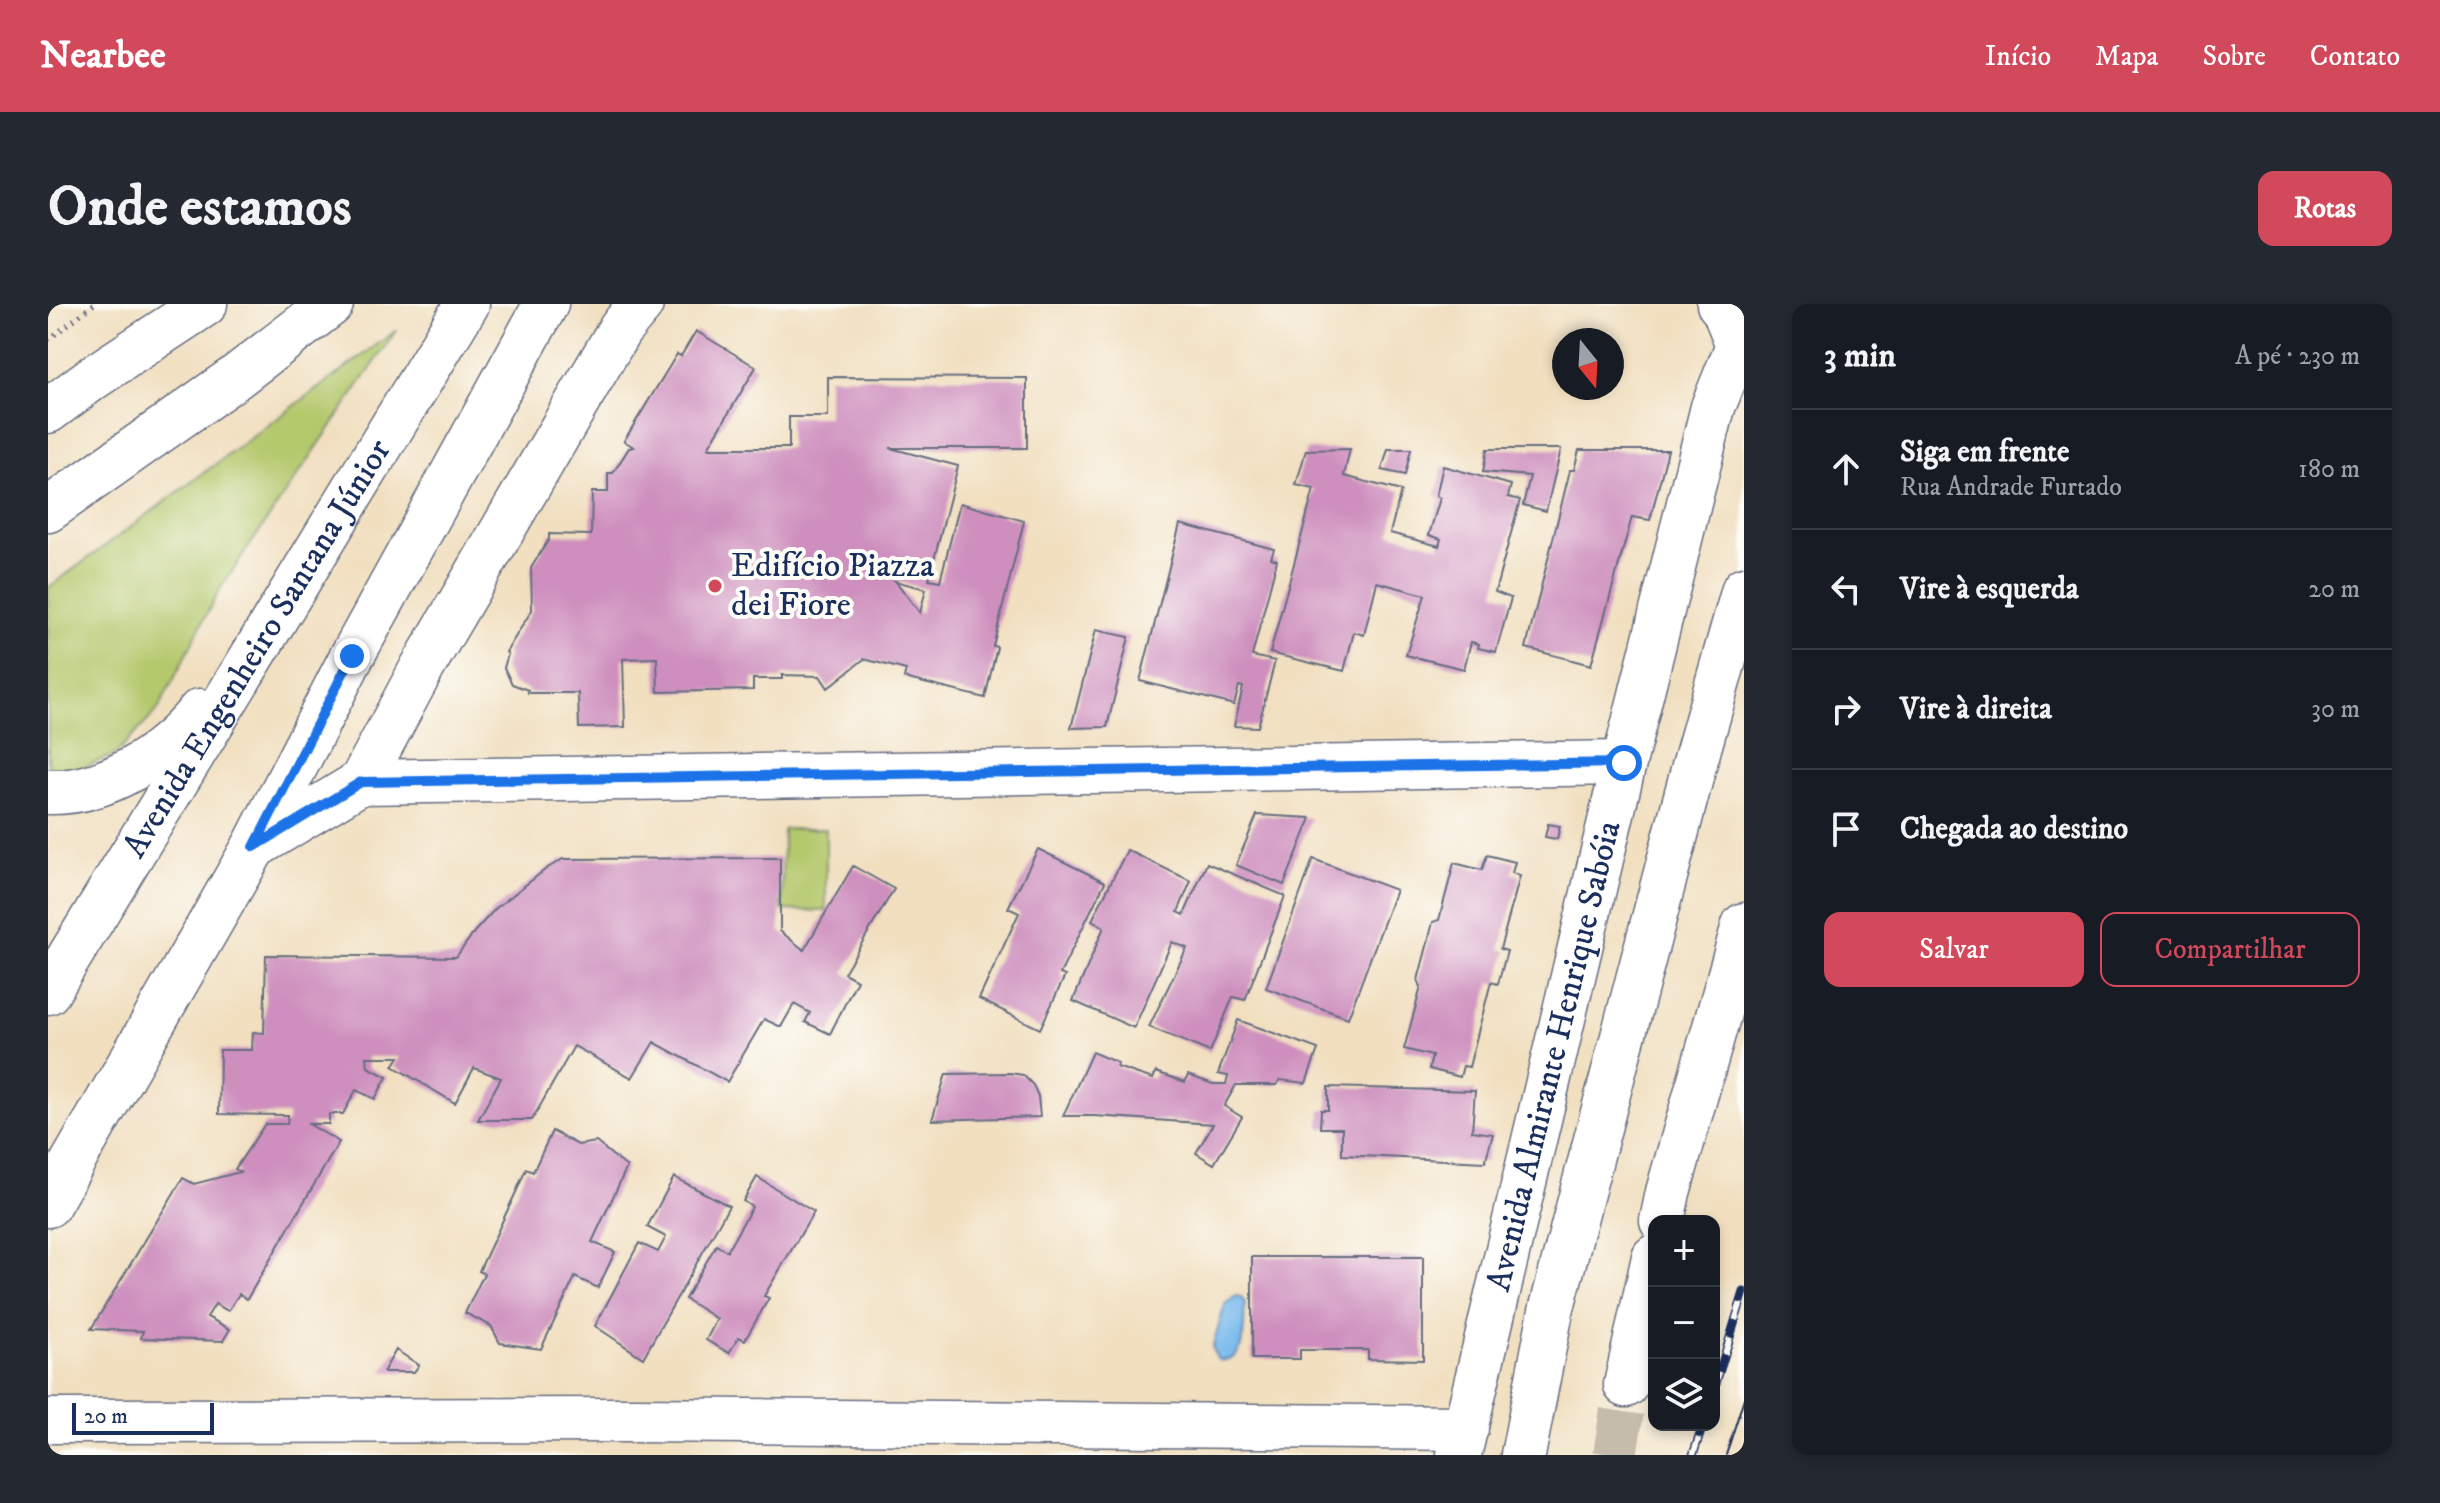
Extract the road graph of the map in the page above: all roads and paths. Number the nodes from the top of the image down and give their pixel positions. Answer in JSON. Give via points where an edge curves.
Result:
{"nodes":[{"id":1,"x":94,"y":304,"type":"edge"},
{"id":2,"x":151,"y":304,"type":"edge"},
{"id":3,"x":205,"y":304,"type":"edge"},
{"id":4,"x":331,"y":304,"type":"edge"},
{"id":5,"x":467,"y":304,"type":"edge"},
{"id":6,"x":546,"y":304,"type":"edge"},
{"id":7,"x":641,"y":304,"type":"edge"},
{"id":8,"x":1719,"y":304,"type":"edge"},
{"id":9,"x":48,"y":340,"type":"edge"},
{"id":10,"x":1741,"y":341,"type":"edge"},
{"id":11,"x":94,"y":377,"type":"junction"},
{"id":12,"x":48,"y":411,"type":"edge"},
{"id":13,"x":48,"y":510,"type":"edge"},
{"id":14,"x":1744,"y":589,"type":"edge"},
{"id":15,"x":277,"y":615,"type":"junction"},
{"id":16,"x":1624,"y":763,"type":"junction"},
{"id":17,"x":361,"y":782,"type":"junction"},
{"id":18,"x":48,"y":792,"type":"edge"},
{"id":19,"x":254,"y":847,"type":"junction"},
{"id":20,"x":1744,"y":925,"type":"edge"},
{"id":21,"x":48,"y":992,"type":"edge"},
{"id":22,"x":48,"y":1205,"type":"edge"},
{"id":23,"x":1664,"y":1215,"type":"edge"},
{"id":24,"x":1648,"y":1284,"type":"edge"},
{"id":25,"x":1626,"y":1385,"type":"tunnel mouth"},
{"id":26,"x":48,"y":1421,"type":"edge"},
{"id":27,"x":625,"y":1437,"type":"edge"},
{"id":28,"x":1462,"y":1441,"type":"edge"},
{"id":29,"x":1523,"y":1455,"type":"edge"}],
"edges":[{"from":1,"to":9,"type":"path"},
{"from":2,"to":11,"type":"main road"},
{"from":3,"to":11,"type":"main road"},
{"from":4,"to":13,"type":"main road"},
{"from":5,"to":15,"type":"main road","name":"Avenida Engenheiro Santana Júnior"},
{"from":6,"to":19,"type":"main road","via":[[352,656]]},
{"from":7,"to":17,"type":"main road","via":[[580,397]]},
{"from":8,"to":10,"type":"main road"},
{"from":10,"to":16,"type":"main road","name":"Avenida Almirante Henrique Sabóia","via":[[1713,407]]},
{"from":11,"to":12,"type":"main road"},
{"from":14,"to":29,"type":"main road","name":"Avenida Almirante Henrique Sabóia","via":[[1551,1311]]},
{"from":15,"to":18,"type":"main road","via":[[185,728],[154,754],[112,780]]},
{"from":15,"to":21,"type":"main road","name":"Avenida Engenheiro Santana Júnior"},
{"from":16,"to":17,"type":"main road"},
{"from":16,"to":28,"type":"main road","name":"Avenida Almirante Henrique Sabóia"},
{"from":17,"to":19,"type":"main road"},
{"from":19,"to":22,"type":"main road"},
{"from":20,"to":23,"type":"main road"},
{"from":24,"to":25,"type":"main road"},
{"from":26,"to":27,"type":"main road"},
{"from":27,"to":28,"type":"main road"}]}
